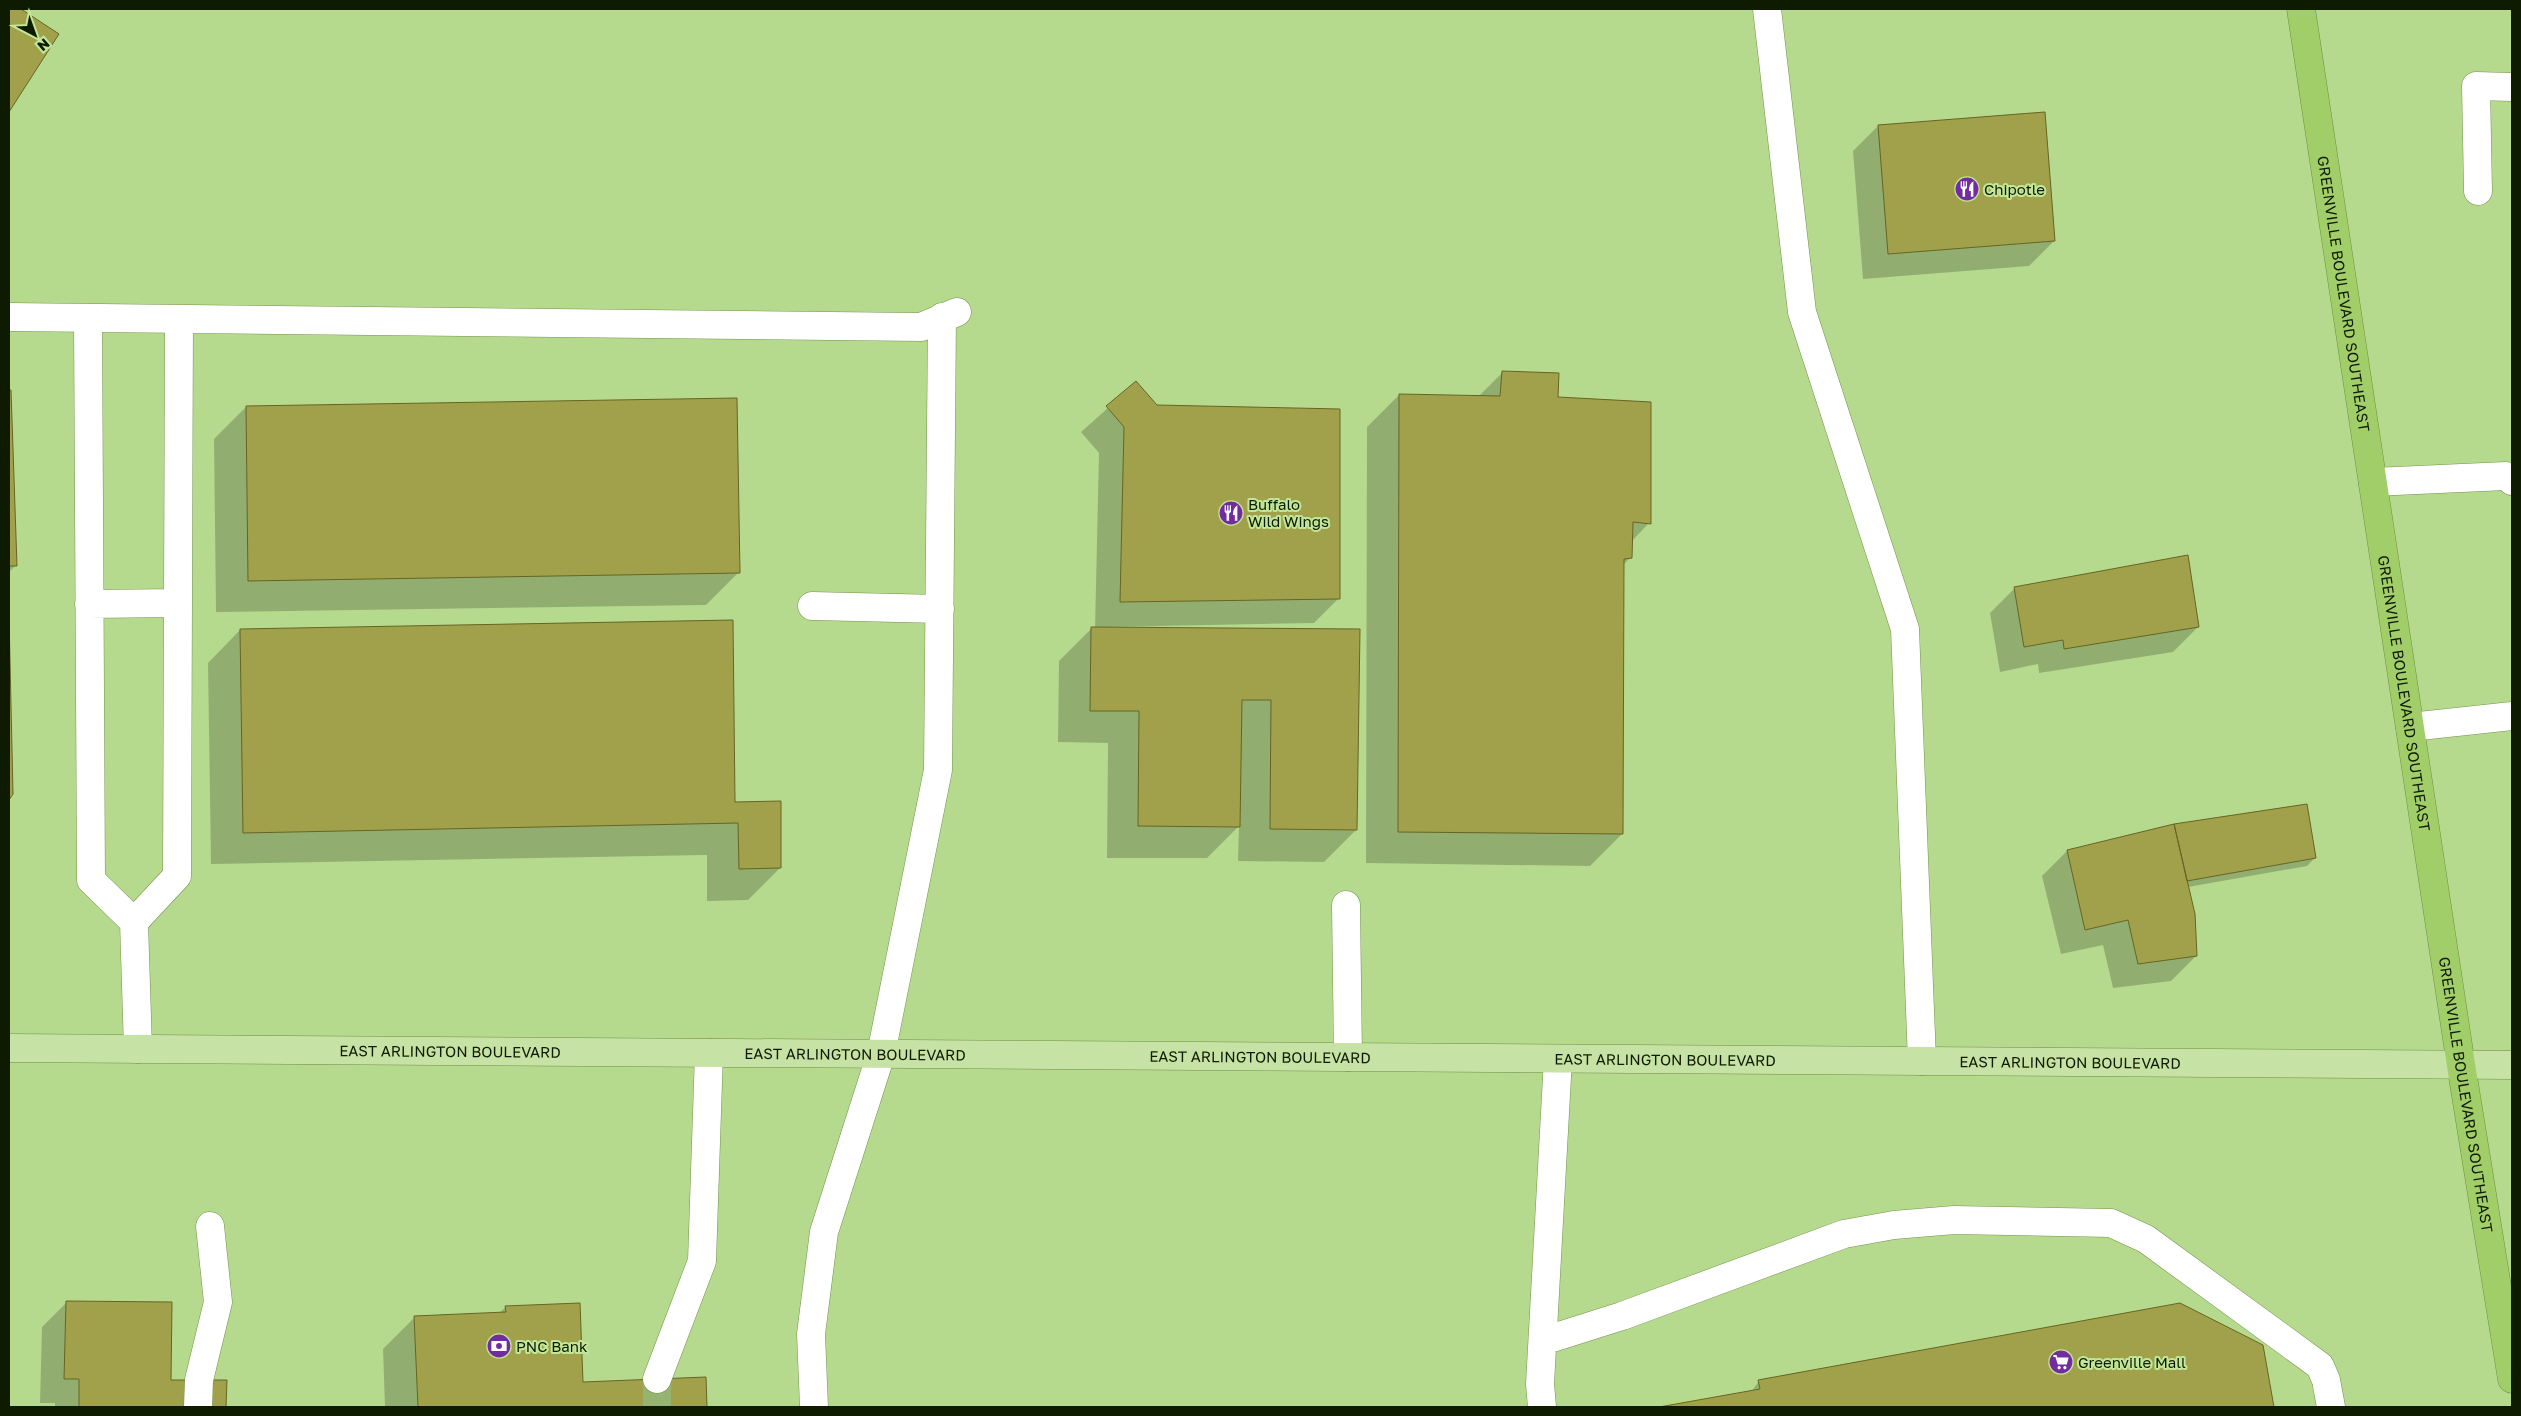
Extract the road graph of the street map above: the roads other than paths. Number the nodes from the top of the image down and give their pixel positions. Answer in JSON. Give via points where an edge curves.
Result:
{"nodes":[{"id":1,"x":1767,"y":9,"type":"edge"},
{"id":2,"x":2301,"y":9,"type":"edge"},
{"id":3,"x":2512,"y":86,"type":"edge"},
{"id":4,"x":2478,"y":191,"type":"dead end"},
{"id":5,"x":9,"y":317,"type":"edge"},
{"id":6,"x":88,"y":318,"type":"junction"},
{"id":7,"x":179,"y":319,"type":"junction"},
{"id":8,"x":2512,"y":481,"type":"edge"},
{"id":9,"x":2373,"y":482,"type":"junction"},
{"id":10,"x":178,"y":603,"type":"junction"},
{"id":11,"x":90,"y":604,"type":"junction"},
{"id":12,"x":812,"y":606,"type":"dead end"},
{"id":13,"x":940,"y":609,"type":"junction"},
{"id":14,"x":2512,"y":716,"type":"edge"},
{"id":15,"x":2410,"y":727,"type":"junction"},
{"id":16,"x":1346,"y":905,"type":"dead end"},
{"id":17,"x":134,"y":922,"type":"junction"},
{"id":18,"x":9,"y":1048,"type":"edge"},
{"id":19,"x":138,"y":1048,"type":"junction"},
{"id":20,"x":709,"y":1053,"type":"junction"},
{"id":21,"x":881,"y":1054,"type":"junction"},
{"id":22,"x":1348,"y":1057,"type":"junction"},
{"id":23,"x":1558,"y":1059,"type":"junction"},
{"id":24,"x":1922,"y":1060,"type":"junction"},
{"id":25,"x":2461,"y":1065,"type":"junction"},
{"id":26,"x":2512,"y":1065,"type":"edge"},
{"id":27,"x":210,"y":1226,"type":"dead end"},
{"id":28,"x":1543,"y":1341,"type":"junction"},
{"id":29,"x":657,"y":1379,"type":"tunnel mouth"},
{"id":30,"x":2512,"y":1379,"type":"edge"},
{"id":31,"x":198,"y":1407,"type":"edge"},
{"id":32,"x":814,"y":1407,"type":"edge"},
{"id":33,"x":1542,"y":1407,"type":"edge"},
{"id":34,"x":2332,"y":1407,"type":"edge"}],
"edges":[{"from":1,"to":24,"type":"lane","via":[[1802,312],[1905,629]]},
{"from":2,"to":9,"type":"highway","name":"GREENVILLE BOULEVARD SOUTHEAST"},
{"from":3,"to":4,"type":"lane","via":[[2476,86]]},
{"from":5,"to":6,"type":"lane"},
{"from":6,"to":7,"type":"lane"},
{"from":6,"to":11,"type":"lane"},
{"from":7,"to":10,"type":"lane"},
{"from":7,"to":13,"type":"lane","via":[[921,326],[950,315]]},
{"from":8,"to":9,"type":"lane","via":[[2506,476]]},
{"from":9,"to":15,"type":"highway","name":"GREENVILLE BOULEVARD SOUTHEAST"},
{"from":10,"to":11,"type":"lane"},
{"from":10,"to":17,"type":"lane","via":[[177,876]]},
{"from":11,"to":17,"type":"lane","via":[[91,880]]},
{"from":12,"to":13,"type":"lane"},
{"from":13,"to":21,"type":"lane","via":[[938,770]]},
{"from":14,"to":15,"type":"lane"},
{"from":15,"to":25,"type":"highway","name":"GREENVILLE BOULEVARD SOUTHEAST"},
{"from":16,"to":22,"type":"lane"},
{"from":17,"to":19,"type":"lane"},
{"from":18,"to":19,"type":"main road","name":"EAST ARLINGTON BOULEVARD"},
{"from":19,"to":20,"type":"main road","name":"EAST ARLINGTON BOULEVARD"},
{"from":20,"to":21,"type":"main road","name":"EAST ARLINGTON BOULEVARD"},
{"from":20,"to":29,"type":"lane","via":[[702,1261]]},
{"from":21,"to":22,"type":"main road","name":"EAST ARLINGTON BOULEVARD"},
{"from":21,"to":32,"type":"lane","via":[[824,1232],[811,1334]]},
{"from":22,"to":23,"type":"main road","name":"EAST ARLINGTON BOULEVARD"},
{"from":23,"to":24,"type":"main road","name":"EAST ARLINGTON BOULEVARD"},
{"from":23,"to":28,"type":"lane"},
{"from":24,"to":25,"type":"main road","name":"EAST ARLINGTON BOULEVARD"},
{"from":25,"to":26,"type":"main road","name":"EAST ARLINGTON BOULEVARD"},
{"from":25,"to":30,"type":"highway","name":"GREENVILLE BOULEVARD SOUTHEAST"},
{"from":27,"to":31,"type":"lane","via":[[218,1302],[199,1380]]},
{"from":28,"to":33,"type":"lane"},
{"from":28,"to":34,"type":"lane","via":[[1622,1316],[1844,1234],[1894,1225],[1954,1220],[2111,1223],[2146,1239],[2320,1366]]}]}
